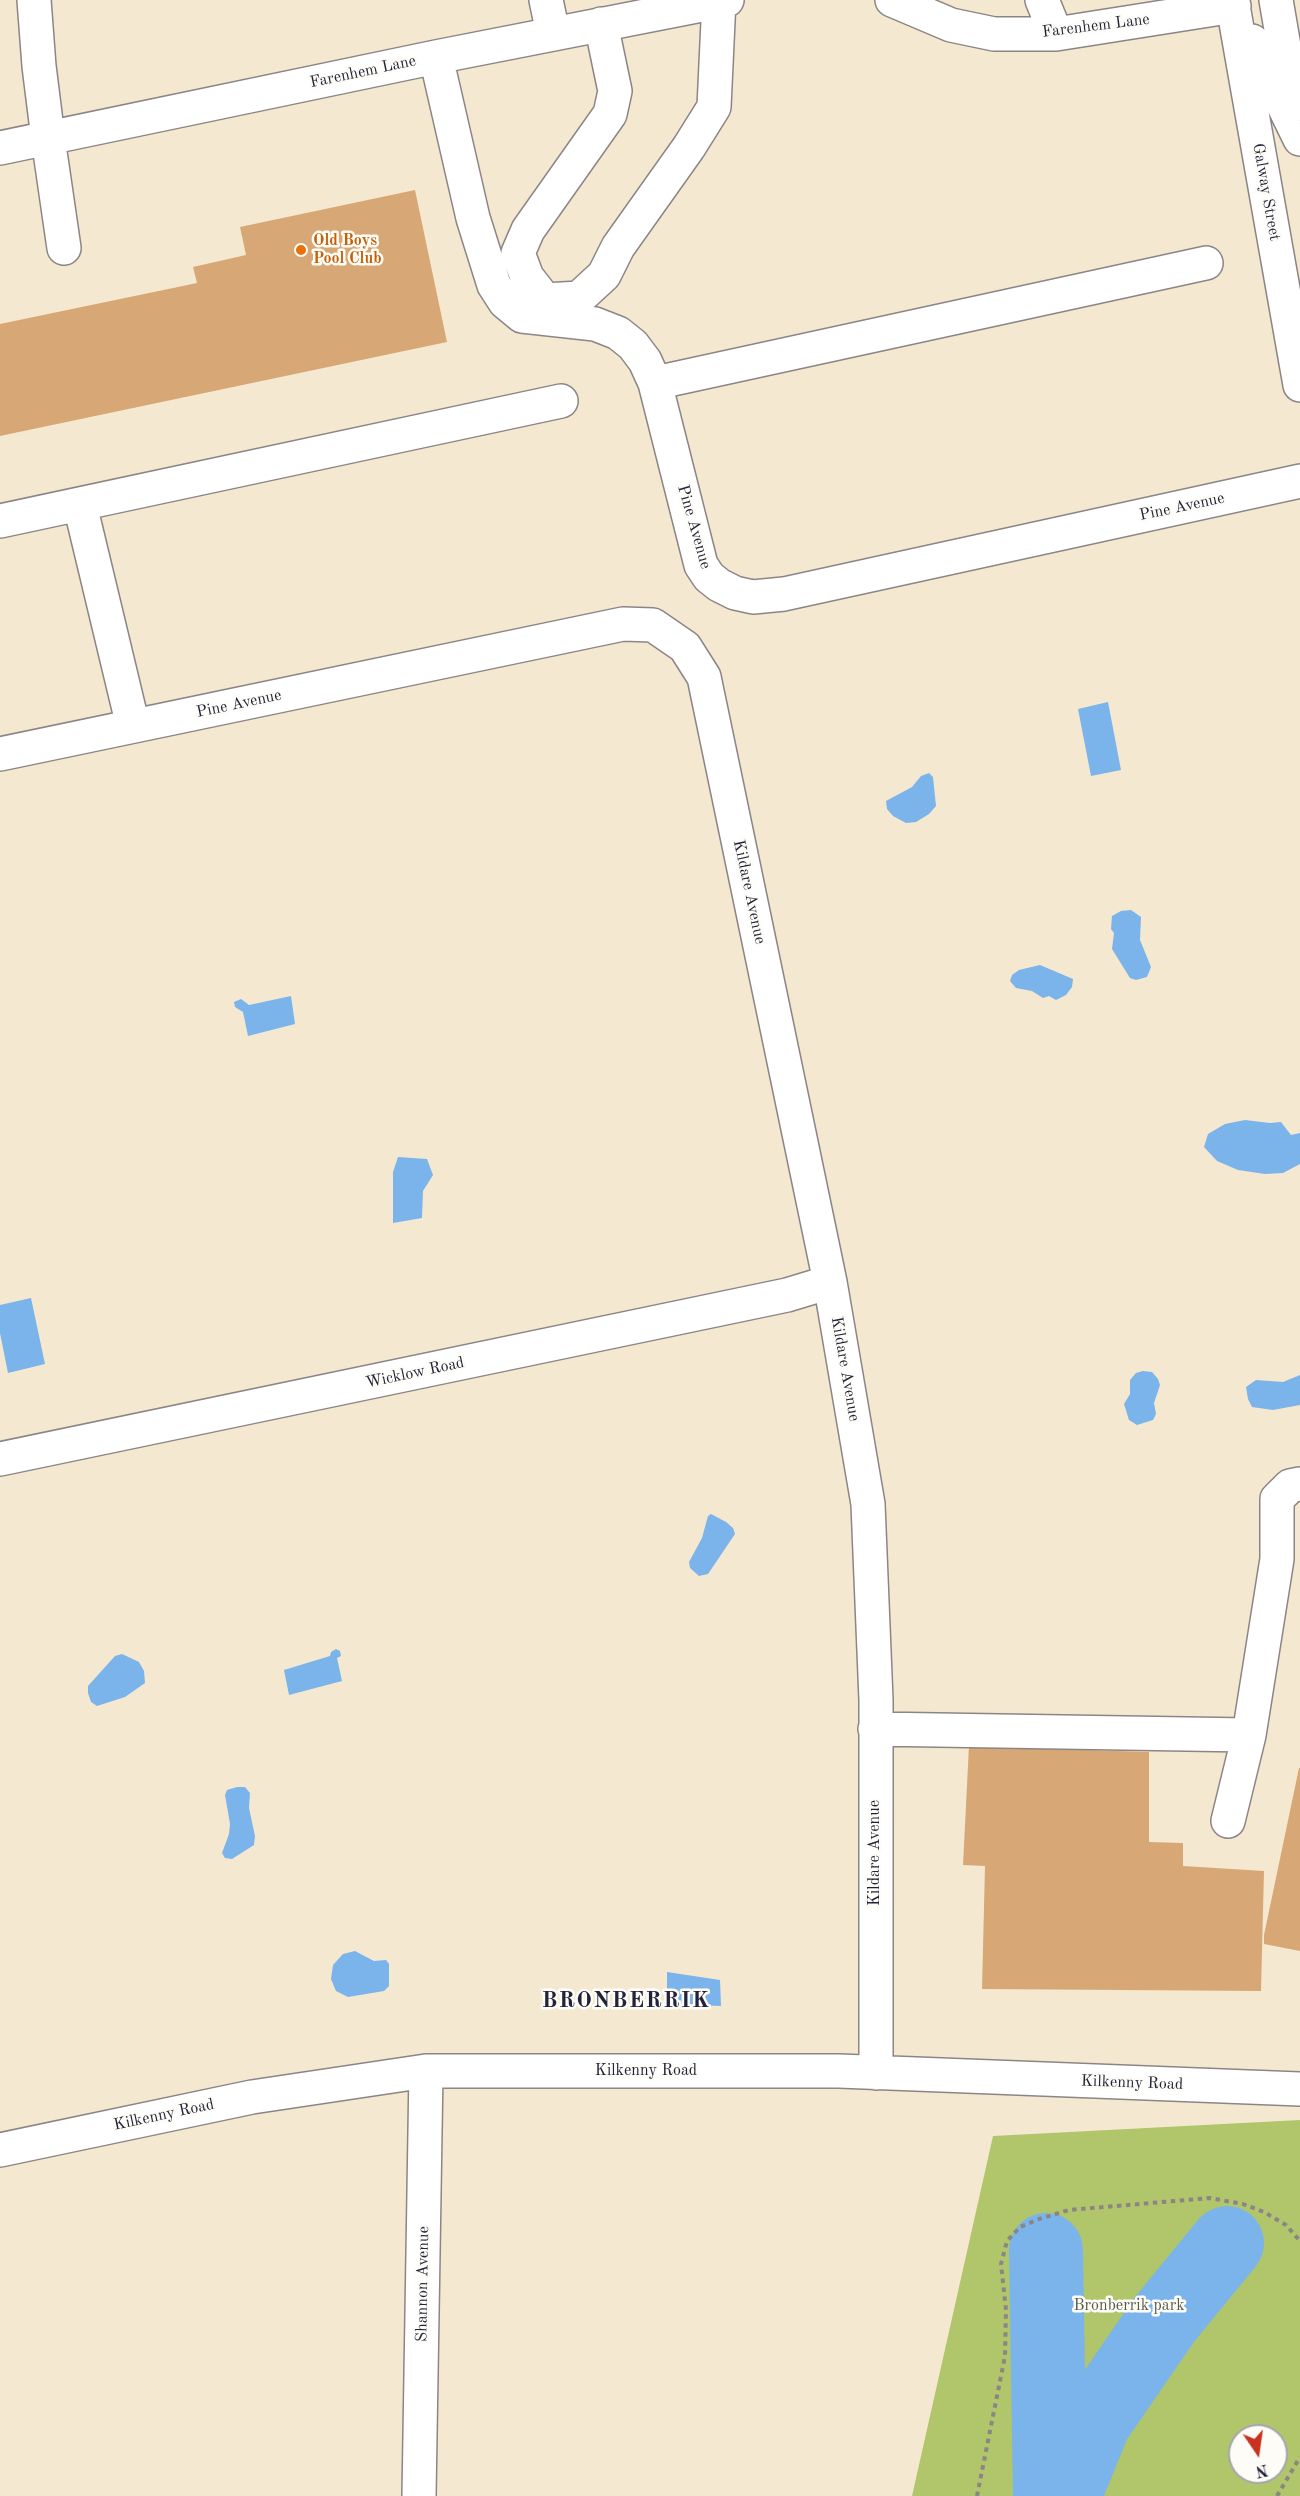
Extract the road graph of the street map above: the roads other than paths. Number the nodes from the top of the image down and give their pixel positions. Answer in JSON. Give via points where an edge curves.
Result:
{"nodes":[{"id":1,"x":12,"y":0,"type":"edge"},
{"id":2,"x":34,"y":0,"type":"edge"},
{"id":3,"x":546,"y":0,"type":"edge"},
{"id":4,"x":721,"y":0,"type":"edge"},
{"id":5,"x":892,"y":0,"type":"edge"},
{"id":6,"x":1042,"y":0,"type":"edge"},
{"id":7,"x":1276,"y":0,"type":"edge"},
{"id":8,"x":1234,"y":2,"type":"edge"},
{"id":9,"x":601,"y":24,"type":"junction"},
{"id":10,"x":553,"y":33,"type":"junction"},
{"id":11,"x":1056,"y":34,"type":"junction"},
{"id":12,"x":436,"y":57,"type":"junction"},
{"id":13,"x":39,"y":66,"type":"junction"},
{"id":14,"x":48,"y":138,"type":"junction"},
{"id":15,"x":1300,"y":140,"type":"edge"},
{"id":16,"x":0,"y":147,"type":"edge"},
{"id":17,"x":64,"y":248,"type":"dead end"},
{"id":18,"x":1206,"y":263,"type":"dead end"},
{"id":19,"x":655,"y":383,"type":"junction"},
{"id":20,"x":1300,"y":384,"type":"edge"},
{"id":21,"x":561,"y":400,"type":"dead end"},
{"id":22,"x":1300,"y":481,"type":"edge"},
{"id":23,"x":80,"y":505,"type":"junction"},
{"id":24,"x":0,"y":521,"type":"edge"},
{"id":25,"x":704,"y":677,"type":"joint"},
{"id":26,"x":133,"y":726,"type":"junction"},
{"id":27,"x":0,"y":754,"type":"edge"},
{"id":28,"x":830,"y":1282,"type":"junction"},
{"id":29,"x":0,"y":1459,"type":"edge"},
{"id":30,"x":1300,"y":1484,"type":"edge"},
{"id":31,"x":875,"y":1729,"type":"junction"},
{"id":32,"x":1249,"y":1735,"type":"junction"},
{"id":33,"x":1228,"y":1821,"type":"dead end"},
{"id":34,"x":426,"y":2071,"type":"junction"},
{"id":35,"x":876,"y":2073,"type":"junction"},
{"id":36,"x":1300,"y":2089,"type":"edge"},
{"id":37,"x":0,"y":2150,"type":"edge"},
{"id":38,"x":419,"y":2496,"type":"edge"}],
"edges":[{"from":1,"to":13,"type":"street"},
{"from":2,"to":13,"type":"street"},
{"from":3,"to":10,"type":"street"},
{"from":4,"to":9,"type":"street","name":"Farenhem Lane"},
{"from":4,"to":9,"type":"street","via":[[714,106],[618,247],[604,275],[579,298],[545,300],[527,277],[518,253],[528,230],[610,114],[615,91]]},
{"from":5,"to":11,"type":"street","name":"Farenhem Lane","via":[[951,25],[994,34]]},
{"from":6,"to":11,"type":"street"},
{"from":7,"to":15,"type":"street"},
{"from":8,"to":11,"type":"street","name":"Farenhem Lane"},
{"from":8,"to":15,"type":"street"},
{"from":8,"to":20,"type":"street","name":"Galway Street"},
{"from":9,"to":10,"type":"street","name":"Farenhem Lane"},
{"from":10,"to":12,"type":"street","name":"Farenhem Lane"},
{"from":12,"to":14,"type":"street","name":"Farenhem Lane"},
{"from":12,"to":19,"type":"street","name":"Pine Avenue","via":[[484,259],[505,302],[522,316],[595,324],[618,333],[645,361]]},
{"from":13,"to":14,"type":"street"},
{"from":14,"to":16,"type":"street","name":"Farenhem Lane"},
{"from":14,"to":17,"type":"street"},
{"from":18,"to":19,"type":"street"},
{"from":19,"to":22,"type":"street","name":"Pine Avenue","via":[[701,565],[719,585],[753,597],[784,594]]},
{"from":21,"to":23,"type":"street"},
{"from":23,"to":24,"type":"street"},
{"from":23,"to":26,"type":"street"},
{"from":25,"to":26,"type":"street","name":"Pine Avenue","via":[[685,647],[671,636],[653,625],[623,624]]},
{"from":25,"to":28,"type":"street","name":"Kildare Avenue"},
{"from":26,"to":27,"type":"street","name":"Pine Avenue"},
{"from":28,"to":29,"type":"street","name":"Wicklow Road","via":[[786,1295]]},
{"from":28,"to":31,"type":"street","name":"Kildare Avenue","via":[[868,1504]]},
{"from":30,"to":32,"type":"street","via":[[1290,1486],[1277,1499],[1277,1559]]},
{"from":31,"to":32,"type":"street"},
{"from":31,"to":35,"type":"street","name":"Kildare Avenue"},
{"from":32,"to":33,"type":"street"},
{"from":34,"to":35,"type":"street","name":"Kilkenny Road"},
{"from":34,"to":37,"type":"street","name":"Kilkenny Road","via":[[252,2097]]},
{"from":34,"to":38,"type":"street","name":"Shannon Avenue"},
{"from":35,"to":36,"type":"street","name":"Kilkenny Road"}]}
